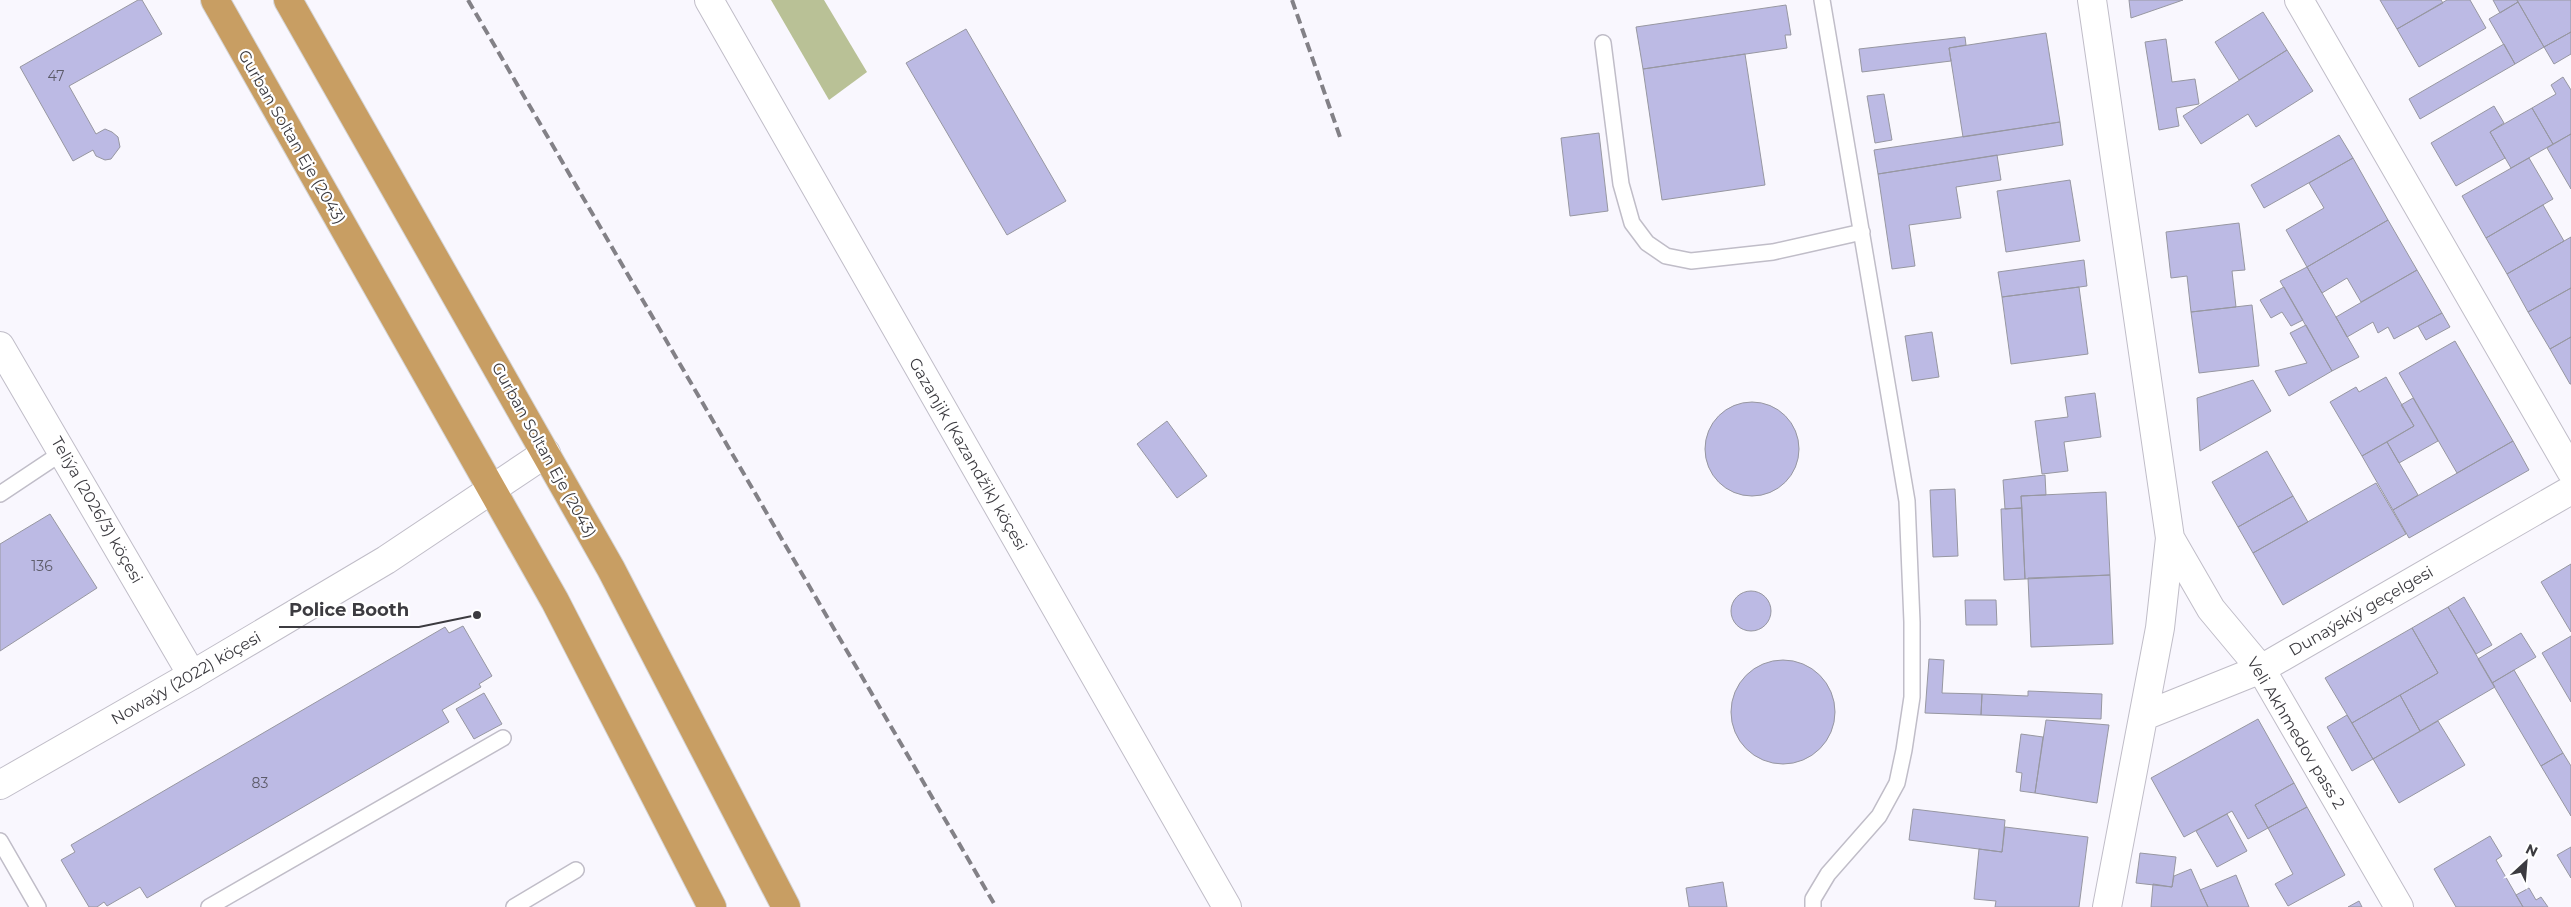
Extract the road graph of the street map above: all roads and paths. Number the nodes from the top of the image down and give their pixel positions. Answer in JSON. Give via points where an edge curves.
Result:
{"nodes":[{"id":1,"x":215,"y":0,"type":"edge"},
{"id":2,"x":288,"y":0,"type":"edge"},
{"id":3,"x":709,"y":0,"type":"edge"},
{"id":4,"x":1822,"y":0,"type":"edge"},
{"id":5,"x":2092,"y":0,"type":"edge"},
{"id":6,"x":2299,"y":0,"type":"edge"},
{"id":7,"x":1603,"y":43,"type":"dead end"},
{"id":8,"x":1862,"y":232,"type":"junction"},
{"id":9,"x":0,"y":346,"type":"edge"},
{"id":10,"x":63,"y":452,"type":"junction"},
{"id":11,"x":546,"y":453,"type":"junction"},
{"id":12,"x":2571,"y":471,"type":"edge"},
{"id":13,"x":492,"y":487,"type":"junction"},
{"id":14,"x":2571,"y":490,"type":"edge"},
{"id":15,"x":0,"y":494,"type":"edge"},
{"id":16,"x":2170,"y":538,"type":"junction"},
{"id":17,"x":2261,"y":669,"type":"junction"},
{"id":18,"x":192,"y":675,"type":"junction"},
{"id":19,"x":2144,"y":716,"type":"junction"},
{"id":20,"x":503,"y":738,"type":"dead end"},
{"id":21,"x":0,"y":785,"type":"edge"},
{"id":22,"x":0,"y":841,"type":"edge"},
{"id":23,"x":576,"y":870,"type":"dead end"},
{"id":24,"x":38,"y":907,"type":"edge"},
{"id":25,"x":210,"y":907,"type":"edge"},
{"id":26,"x":514,"y":907,"type":"edge"},
{"id":27,"x":712,"y":907,"type":"edge"},
{"id":28,"x":786,"y":907,"type":"edge"},
{"id":29,"x":1227,"y":907,"type":"edge"},
{"id":30,"x":1813,"y":907,"type":"edge"},
{"id":31,"x":2107,"y":907,"type":"edge"},
{"id":32,"x":2400,"y":907,"type":"edge"}],
"edges":[{"from":1,"to":13,"type":"highway","name":"Gurban Soltan Eje (2043)"},
{"from":2,"to":11,"type":"highway","name":"Gurban Soltan Eje (2043)"},
{"from":3,"to":29,"type":"street","name":"Gazanjik (Kazandžik) köçesi"},
{"from":4,"to":8,"type":"lane"},
{"from":5,"to":16,"type":"street"},
{"from":6,"to":12,"type":"street"},
{"from":7,"to":8,"type":"lane","via":[[1621,184],[1632,223],[1647,243],[1666,256],[1691,261],[1773,252]]},
{"from":8,"to":30,"type":"lane","via":[[1908,501],[1912,696],[1897,783],[1879,816],[1828,874],[1813,899]]},
{"from":9,"to":10,"type":"street","name":"Teliýa (2026/3) köçesi"},
{"from":10,"to":15,"type":"lane"},
{"from":10,"to":18,"type":"street","name":"Teliýa (2026/3) köçesi"},
{"from":11,"to":13,"type":"street","name":"Nowaýy (2022) köçesi"},
{"from":11,"to":28,"type":"highway","name":"Gurban Soltan Eje (2043)","via":[[611,569]]},
{"from":13,"to":18,"type":"street","name":"Nowaýy (2022) köçesi","via":[[386,560]]},
{"from":13,"to":27,"type":"highway","name":"Gurban Soltan Eje (2043)","via":[[555,601]]},
{"from":14,"to":17,"type":"street","name":"Dunaýskiý geçelgesi"},
{"from":16,"to":17,"type":"street","name":"Veli Akhmedov pass 2","via":[[2211,609]]},
{"from":16,"to":19,"type":"street","via":[[2160,628]]},
{"from":17,"to":19,"type":"street","name":"Dunaýskiý geçelgesi"},
{"from":17,"to":32,"type":"street","name":"Veli Akhmedov pass 2"},
{"from":18,"to":21,"type":"street","name":"Nowaýy (2022) köçesi"},
{"from":19,"to":31,"type":"street"},
{"from":20,"to":25,"type":"lane"},
{"from":22,"to":24,"type":"lane"},
{"from":23,"to":26,"type":"lane"}]}
